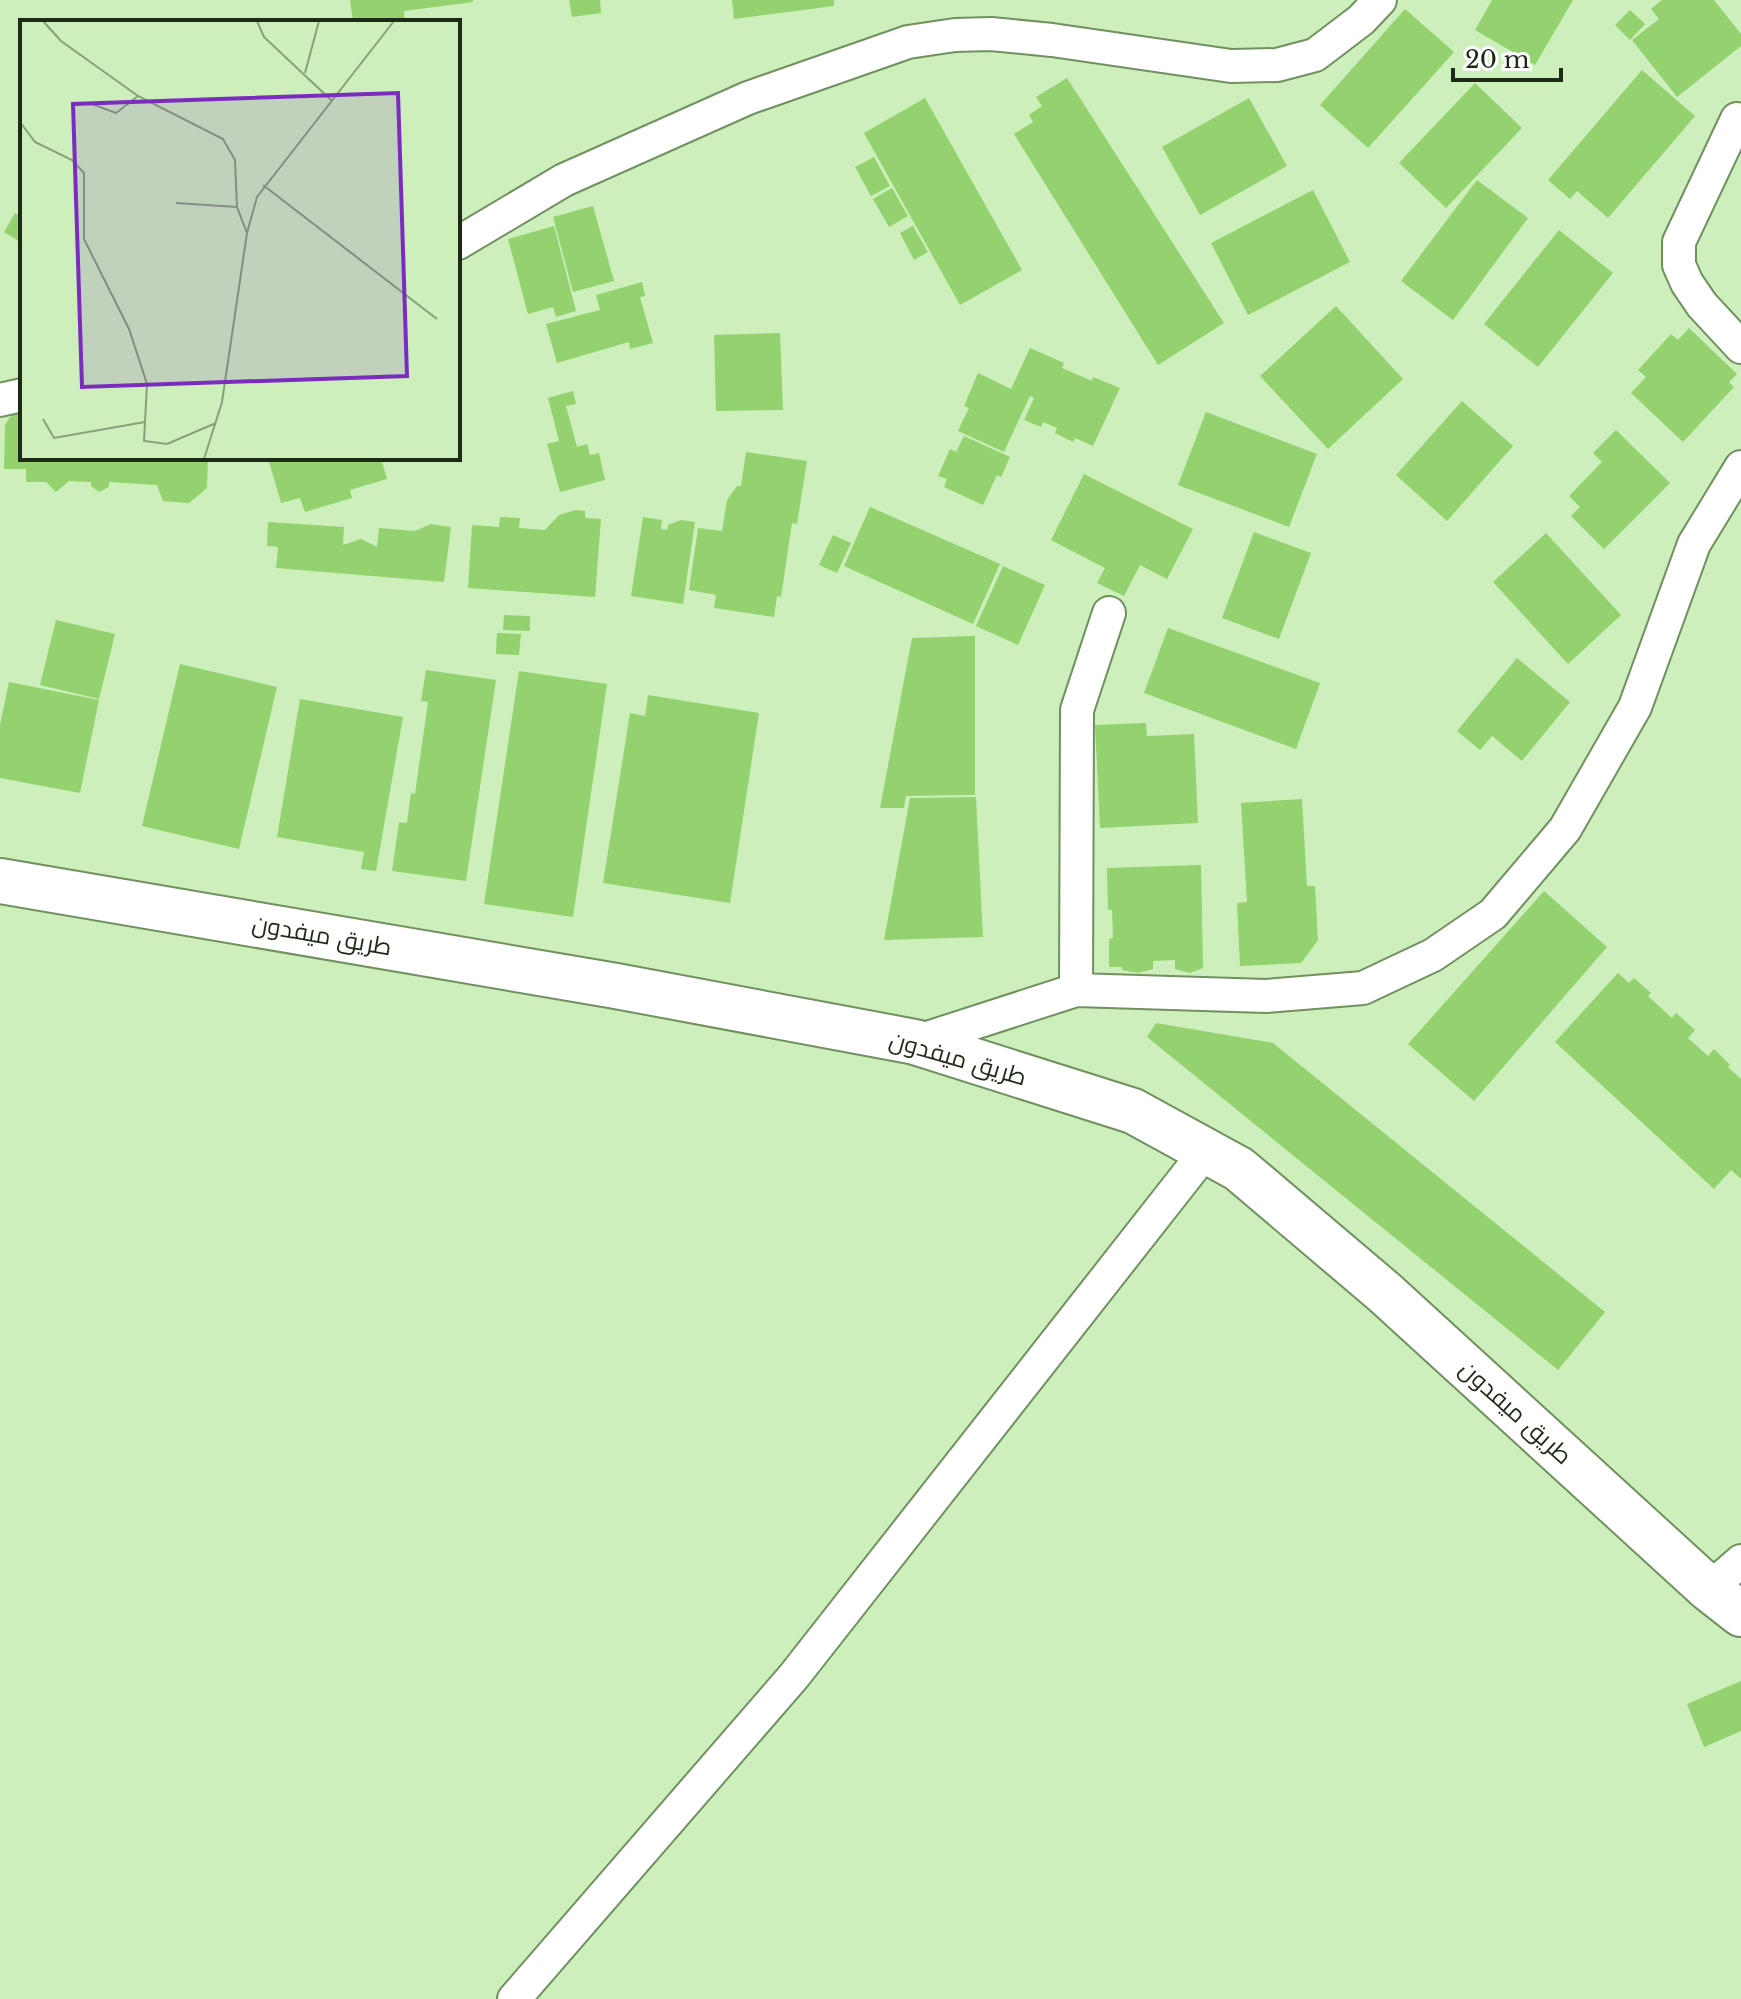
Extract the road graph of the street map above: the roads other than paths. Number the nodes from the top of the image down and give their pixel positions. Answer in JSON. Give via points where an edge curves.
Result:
{"nodes":[{"id":1,"x":1380,"y":0,"type":"edge"},
{"id":2,"x":1737,"y":119,"type":"dead end"},
{"id":3,"x":460,"y":242,"type":"edge"},
{"id":4,"x":1741,"y":347,"type":"edge"},
{"id":5,"x":20,"y":395,"type":"edge"},
{"id":6,"x":0,"y":400,"type":"edge"},
{"id":7,"x":1741,"y":467,"type":"edge"},
{"id":8,"x":1109,"y":613,"type":"dead end"},
{"id":9,"x":0,"y":881,"type":"edge"},
{"id":10,"x":1076,"y":990,"type":"junction"},
{"id":11,"x":915,"y":1042,"type":"junction"},
{"id":12,"x":1206,"y":1151,"type":"junction"},
{"id":13,"x":1730,"y":1588,"type":"edge"},
{"id":14,"x":514,"y":1999,"type":"edge"}],
"edges":[{"from":1,"to":3,"type":"street","via":[[1315,55],[1277,65],[1231,66],[991,34],[908,42],[748,98],[564,180]]},
{"from":2,"to":4,"type":"street","via":[[1679,242],[1679,265],[1702,305]]},
{"from":5,"to":6,"type":"street"},
{"from":7,"to":10,"type":"street","via":[[1694,544],[1635,707],[1565,829],[1493,914],[1433,955],[1363,988],[1266,996]]},
{"from":8,"to":10,"type":"street","via":[[1077,710]]},
{"from":9,"to":11,"type":"main road","name":"طريق ميفدون"},
{"from":10,"to":11,"type":"street"},
{"from":11,"to":12,"type":"main road","name":"طريق ميفدون","via":[[1133,1111]]},
{"from":12,"to":13,"type":"main road","name":"طريق ميفدون","via":[[1239,1169]]},
{"from":12,"to":14,"type":"street","via":[[794,1676]]}]}
